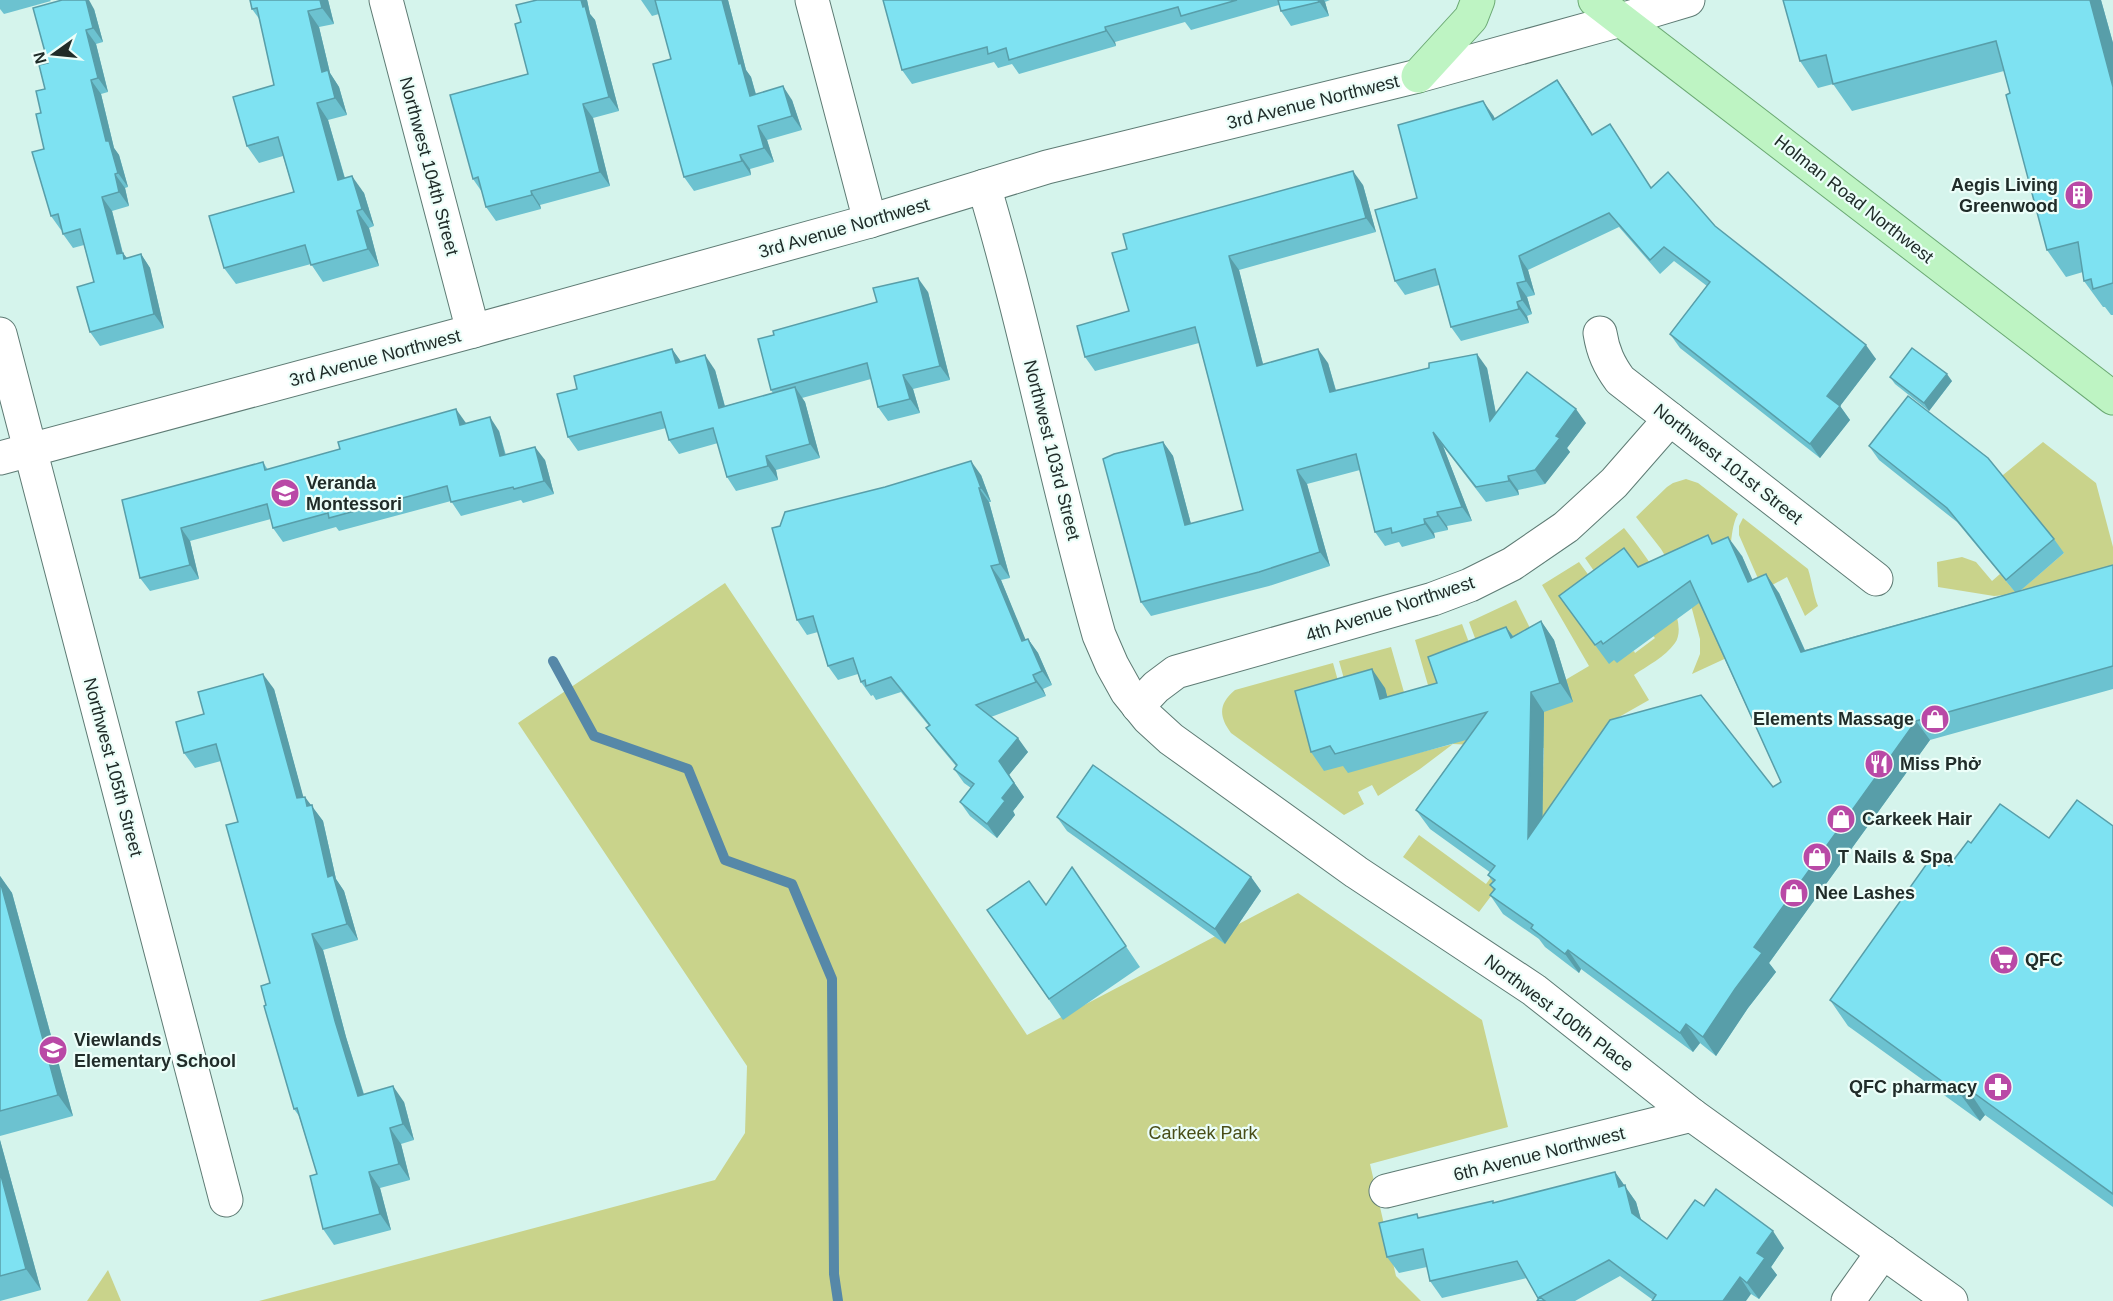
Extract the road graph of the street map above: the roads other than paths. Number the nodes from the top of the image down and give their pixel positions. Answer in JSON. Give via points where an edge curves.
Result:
{"nodes":[{"id":1,"x":386,"y":0,"type":"edge"},
{"id":2,"x":812,"y":0,"type":"edge"},
{"id":3,"x":1478,"y":0,"type":"edge"},
{"id":4,"x":1595,"y":0,"type":"edge"},
{"id":5,"x":1688,"y":0,"type":"edge"},
{"id":6,"x":1621,"y":20,"type":"junction"},
{"id":7,"x":1418,"y":76,"type":"junction"},
{"id":8,"x":984,"y":186,"type":"junction"},
{"id":9,"x":870,"y":221,"type":"junction"},
{"id":10,"x":473,"y":331,"type":"junction"},
{"id":11,"x":1600,"y":333,"type":"dead end"},
{"id":12,"x":0,"y":334,"type":"edge"},
{"id":13,"x":2113,"y":398,"type":"edge"},
{"id":14,"x":1670,"y":419,"type":"junction"},
{"id":15,"x":15,"y":454,"type":"edge"},
{"id":16,"x":1876,"y":579,"type":"dead end"},
{"id":17,"x":1138,"y":706,"type":"junction"},
{"id":18,"x":1692,"y":1115,"type":"junction"},
{"id":19,"x":1386,"y":1191,"type":"dead end"},
{"id":20,"x":226,"y":1200,"type":"dead end"},
{"id":21,"x":1882,"y":1252,"type":"junction"},
{"id":22,"x":1848,"y":1301,"type":"edge"},
{"id":23,"x":1951,"y":1301,"type":"edge"}],
"edges":[{"from":1,"to":10,"type":"street","name":"Northwest 104th Street"},
{"from":2,"to":9,"type":"street"},
{"from":3,"to":7,"type":"main road","via":[[1471,18]]},
{"from":4,"to":6,"type":"main road","name":"Holman Road Northwest"},
{"from":5,"to":6,"type":"street","name":"3rd Avenue Northwest"},
{"from":6,"to":7,"type":"street","name":"3rd Avenue Northwest"},
{"from":6,"to":13,"type":"main road","name":"Holman Road Northwest"},
{"from":7,"to":8,"type":"street","name":"3rd Avenue Northwest"},
{"from":8,"to":9,"type":"street","name":"3rd Avenue Northwest"},
{"from":8,"to":17,"type":"street","name":"Northwest 103rd Street","via":[[1099,635],[1112,666]]},
{"from":9,"to":10,"type":"street","name":"3rd Avenue Northwest"},
{"from":10,"to":15,"type":"street","name":"3rd Avenue Northwest"},
{"from":11,"to":14,"type":"street","name":"Northwest 101st Street","via":[[1609,365],[1620,380]]},
{"from":12,"to":15,"type":"street","name":"Northwest 105th Street"},
{"from":14,"to":16,"type":"street","name":"Northwest 101st Street"},
{"from":14,"to":17,"type":"street","name":"4th Avenue Northwest","via":[[1614,483],[1566,527],[1512,564],[1432,599],[1176,672]]},
{"from":15,"to":20,"type":"street","name":"Northwest 105th Street"},
{"from":17,"to":18,"type":"street","name":"Northwest 100th Place","via":[[1171,739],[1356,872],[1534,990]]},
{"from":18,"to":19,"type":"street","name":"6th Avenue Northwest"},
{"from":18,"to":21,"type":"street","name":"Northwest 100th Place"},
{"from":21,"to":22,"type":"street"},
{"from":21,"to":23,"type":"street","name":"Northwest 100th Place"}]}
